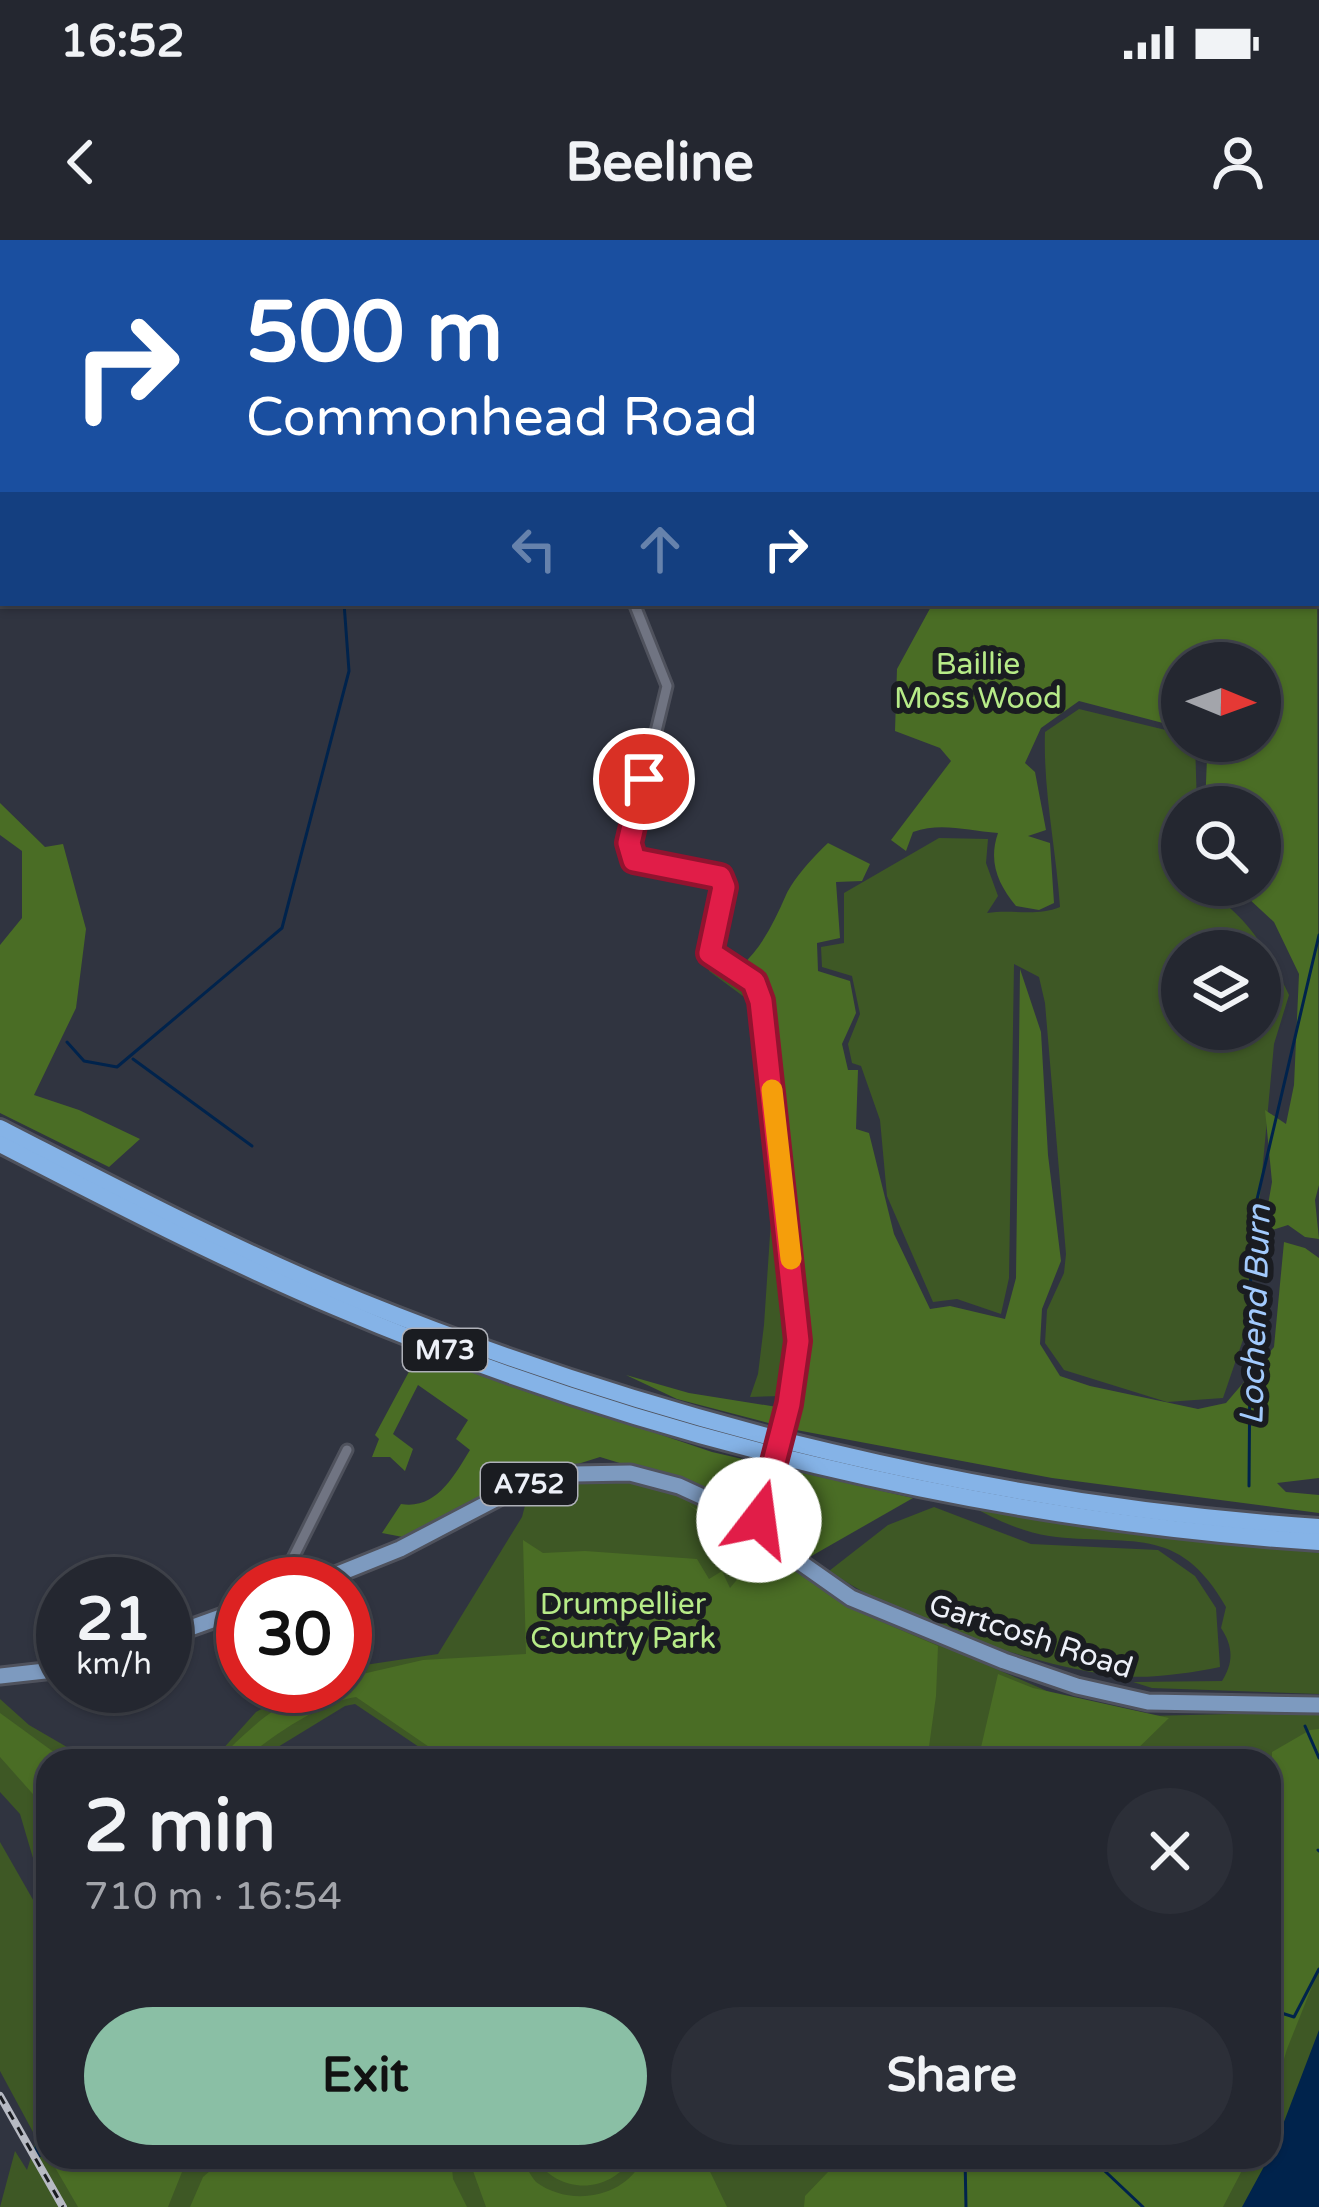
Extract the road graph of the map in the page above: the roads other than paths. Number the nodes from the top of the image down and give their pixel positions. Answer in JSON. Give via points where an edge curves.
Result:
{"nodes":[{"id":1,"x":635,"y":606,"type":"edge"},
{"id":2,"x":0,"y":1128,"type":"edge"},
{"id":3,"x":0,"y":1144,"type":"edge"},
{"id":4,"x":347,"y":1450,"type":"dead end"},
{"id":5,"x":1319,"y":1527,"type":"edge"},
{"id":6,"x":754,"y":1528,"type":"junction"},
{"id":7,"x":1319,"y":1542,"type":"edge"},
{"id":8,"x":294,"y":1557,"type":"edge"},
{"id":9,"x":372,"y":1560,"type":"edge"},
{"id":10,"x":36,"y":1672,"type":"edge"},
{"id":11,"x":0,"y":1676,"type":"edge"},
{"id":12,"x":1319,"y":1705,"type":"edge"}],
"edges":[{"from":1,"to":6,"type":"street","bridge":true,"via":[[667,686],[629,843],[634,860],[724,881],[710,953],[754,982],[761,1001],[798,1341]]},
{"from":2,"to":5,"type":"highway","number":"M73","via":[[356,1300],[649,1403],[845,1455],[1034,1493]]},
{"from":3,"to":7,"type":"highway","number":"M73","via":[[338,1309],[642,1416],[841,1469],[1027,1506]]},
{"from":4,"to":8,"type":"street"},
{"from":6,"to":9,"type":"main road","number":"A752","via":[[667,1481],[574,1474],[506,1493]]},
{"from":6,"to":12,"type":"main road","name":"Gartcosh Road","number":"A752","via":[[851,1598],[1077,1686],[1148,1702]]},
{"from":10,"to":11,"type":"main road"}]}
